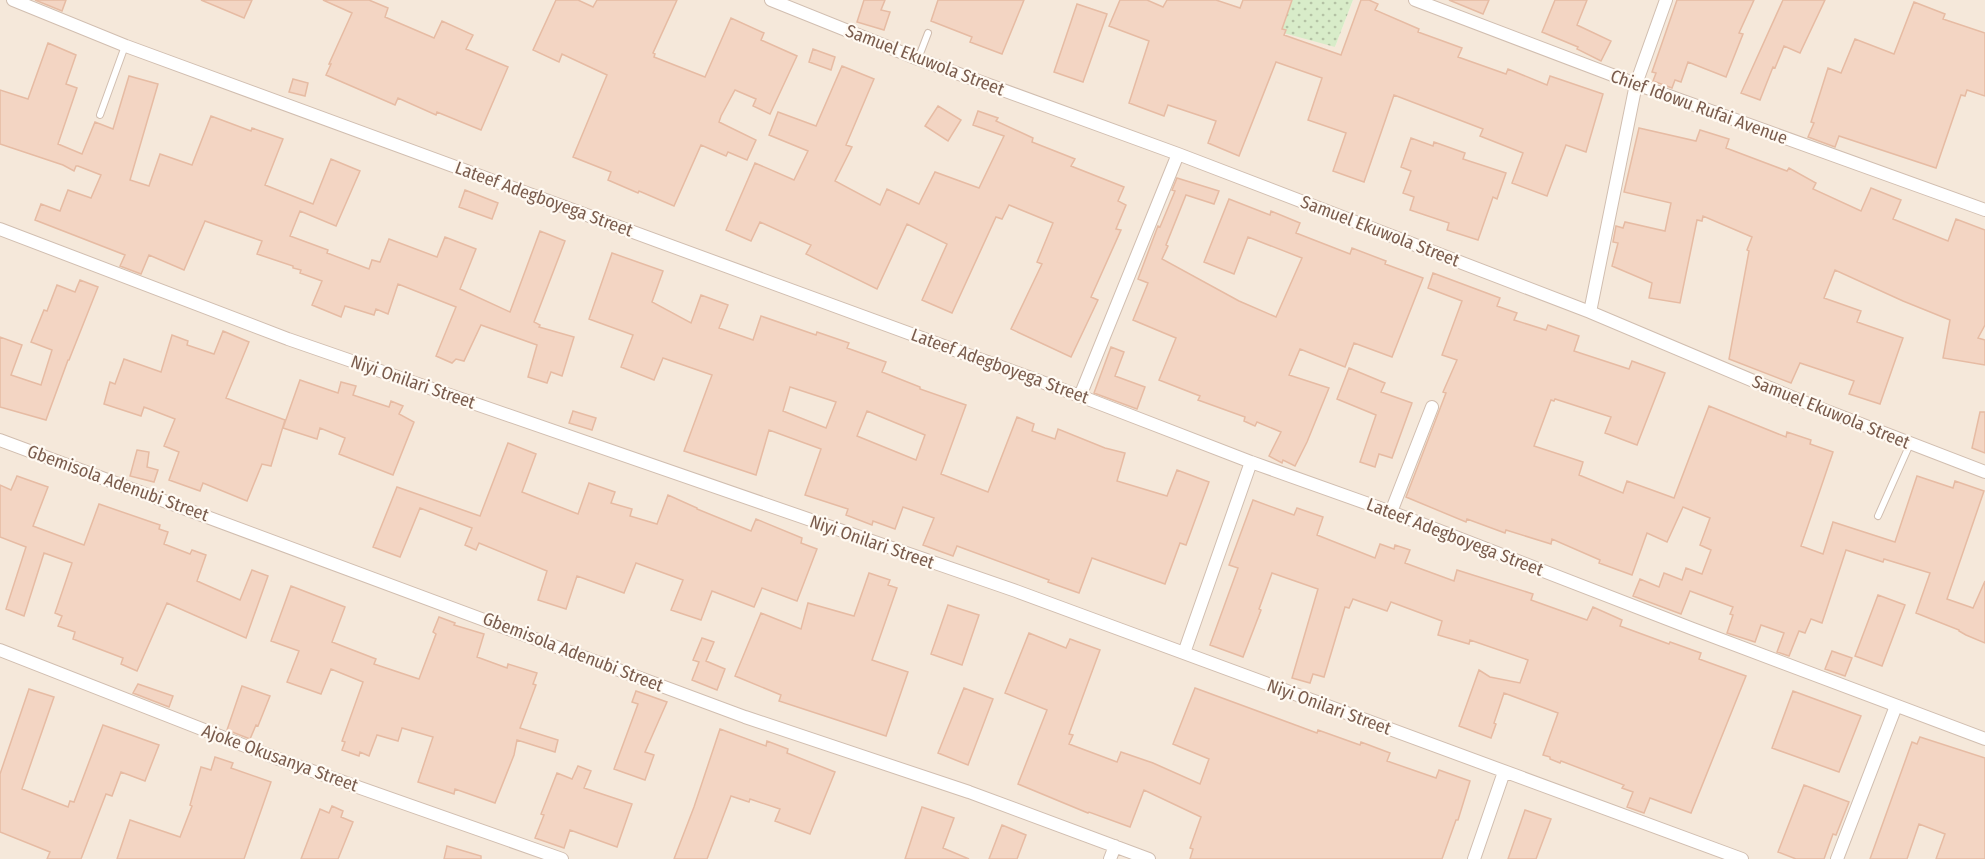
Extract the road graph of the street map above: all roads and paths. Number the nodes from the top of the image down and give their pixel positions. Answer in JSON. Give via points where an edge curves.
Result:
{"nodes":[{"id":1,"x":13,"y":0,"type":"edge"},
{"id":2,"x":771,"y":0,"type":"edge"},
{"id":3,"x":1415,"y":0,"type":"edge"},
{"id":4,"x":1666,"y":0,"type":"edge"},
{"id":5,"x":928,"y":33,"type":"dead end"},
{"id":6,"x":126,"y":46,"type":"junction"},
{"id":7,"x":918,"y":59,"type":"junction"},
{"id":8,"x":1636,"y":84,"type":"junction"},
{"id":9,"x":100,"y":115,"type":"dead end"},
{"id":10,"x":1178,"y":154,"type":"junction"},
{"id":11,"x":1985,"y":210,"type":"edge"},
{"id":12,"x":0,"y":229,"type":"edge"},
{"id":13,"x":1590,"y":312,"type":"junction"},
{"id":14,"x":1080,"y":396,"type":"junction"},
{"id":15,"x":1432,"y":407,"type":"dead end"},
{"id":16,"x":0,"y":440,"type":"edge"},
{"id":17,"x":1910,"y":444,"type":"junction"},
{"id":18,"x":1251,"y":462,"type":"junction"},
{"id":19,"x":1985,"y":472,"type":"edge"},
{"id":20,"x":1391,"y":512,"type":"junction"},
{"id":21,"x":1878,"y":516,"type":"dead end"},
{"id":22,"x":0,"y":650,"type":"edge"},
{"id":23,"x":1184,"y":654,"type":"junction"},
{"id":24,"x":1896,"y":706,"type":"junction"},
{"id":25,"x":1985,"y":739,"type":"edge"},
{"id":26,"x":1504,"y":772,"type":"junction"},
{"id":27,"x":1115,"y":846,"type":"junction"},
{"id":28,"x":562,"y":859,"type":"edge"},
{"id":29,"x":1110,"y":859,"type":"edge"},
{"id":30,"x":1149,"y":859,"type":"edge"},
{"id":31,"x":1474,"y":859,"type":"edge"},
{"id":32,"x":1742,"y":859,"type":"edge"},
{"id":33,"x":1837,"y":859,"type":"edge"}],
"edges":[{"from":1,"to":6,"type":"street","name":"Lateef Adegboyega Street"},
{"from":2,"to":7,"type":"street","name":"Samuel Ekuwola Street"},
{"from":3,"to":8,"type":"street","name":"Chief Idowu Rufai Avenue"},
{"from":4,"to":8,"type":"street"},
{"from":5,"to":7,"type":"lane"},
{"from":6,"to":9,"type":"lane"},
{"from":6,"to":14,"type":"street","name":"Lateef Adegboyega Street"},
{"from":7,"to":10,"type":"street","name":"Samuel Ekuwola Street"},
{"from":8,"to":11,"type":"street","name":"Chief Idowu Rufai Avenue"},
{"from":8,"to":13,"type":"street"},
{"from":10,"to":13,"type":"street","name":"Samuel Ekuwola Street"},
{"from":10,"to":14,"type":"street"},
{"from":12,"to":23,"type":"street","name":"Niyi Onilari Street","via":[[288,339],[1016,591]]},
{"from":13,"to":17,"type":"street","name":"Samuel Ekuwola Street"},
{"from":14,"to":18,"type":"street","name":"Lateef Adegboyega Street"},
{"from":15,"to":20,"type":"street"},
{"from":16,"to":27,"type":"street","name":"Gbemisola Adenubi Street","via":[[745,717]]},
{"from":17,"to":19,"type":"street","name":"Samuel Ekuwola Street"},
{"from":17,"to":21,"type":"lane"},
{"from":18,"to":20,"type":"street","name":"Lateef Adegboyega Street"},
{"from":18,"to":23,"type":"street"},
{"from":20,"to":24,"type":"street","name":"Lateef Adegboyega Street"},
{"from":22,"to":28,"type":"street","name":"Ajoke Okusanya Street","via":[[281,760]]},
{"from":23,"to":26,"type":"street","name":"Niyi Onilari Street"},
{"from":24,"to":25,"type":"street","name":"Lateef Adegboyega Street"},
{"from":24,"to":33,"type":"street"},
{"from":26,"to":31,"type":"street"},
{"from":26,"to":32,"type":"street","name":"Niyi Onilari Street"},
{"from":27,"to":29,"type":"street"},
{"from":27,"to":30,"type":"street","name":"Gbemisola Adenubi Street"}]}
